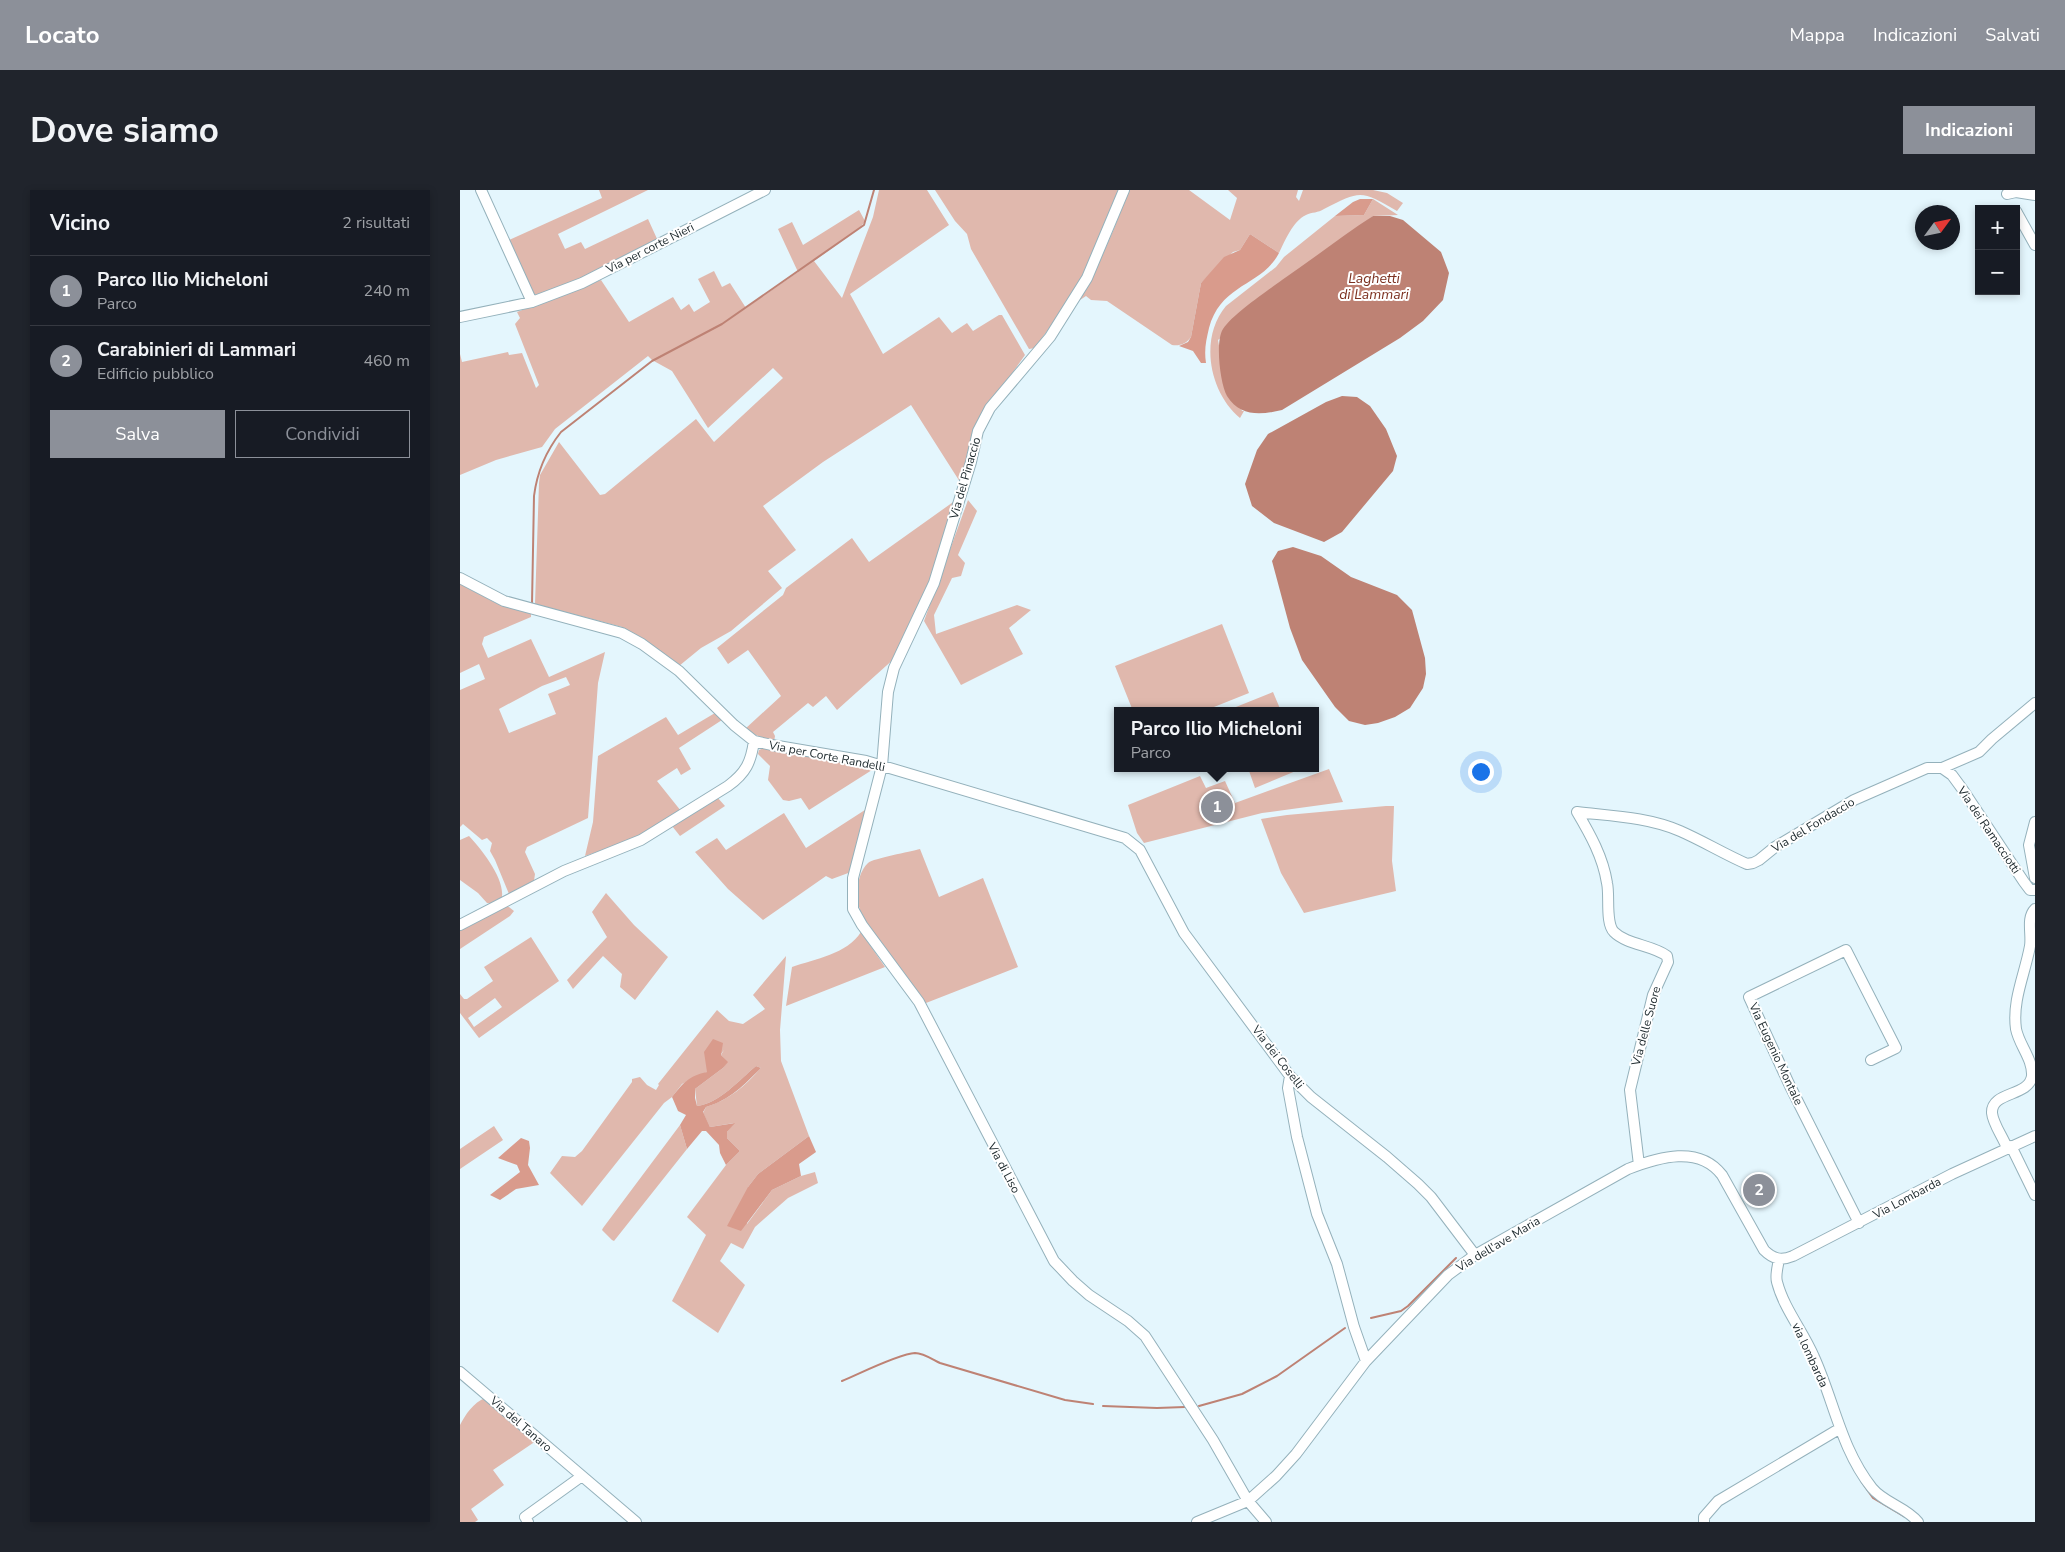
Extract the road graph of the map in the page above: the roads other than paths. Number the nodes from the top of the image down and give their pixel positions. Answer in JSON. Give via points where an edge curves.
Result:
{"nodes":[{"id":1,"x":481,"y":190,"type":"edge"},
{"id":2,"x":765,"y":190,"type":"edge"},
{"id":3,"x":1124,"y":190,"type":"edge"},
{"id":4,"x":2005,"y":192,"type":"edge"},
{"id":5,"x":2035,"y":195,"type":"edge"},
{"id":6,"x":2013,"y":205,"type":"edge"},
{"id":7,"x":2020,"y":217,"type":"edge"},
{"id":8,"x":2035,"y":245,"type":"edge"},
{"id":9,"x":532,"y":302,"type":"junction"},
{"id":10,"x":460,"y":317,"type":"edge"},
{"id":11,"x":460,"y":578,"type":"edge"},
{"id":12,"x":2035,"y":703,"type":"edge"},
{"id":13,"x":754,"y":740,"type":"junction"},
{"id":14,"x":882,"y":766,"type":"junction"},
{"id":15,"x":1942,"y":768,"type":"junction"},
{"id":16,"x":1577,"y":812,"type":"joint"},
{"id":17,"x":2035,"y":822,"type":"edge"},
{"id":18,"x":1140,"y":850,"type":"joint"},
{"id":19,"x":2035,"y":878,"type":"edge"},
{"id":20,"x":2035,"y":890,"type":"edge"},
{"id":21,"x":2035,"y":909,"type":"edge"},
{"id":22,"x":460,"y":925,"type":"edge"},
{"id":23,"x":1871,"y":1060,"type":"dead end"},
{"id":24,"x":1290,"y":1076,"type":"junction"},
{"id":25,"x":2035,"y":1136,"type":"edge"},
{"id":26,"x":2009,"y":1147,"type":"junction"},
{"id":27,"x":1639,"y":1165,"type":"junction"},
{"id":28,"x":2035,"y":1195,"type":"edge"},
{"id":29,"x":1859,"y":1223,"type":"junction"},
{"id":30,"x":1475,"y":1255,"type":"junction"},
{"id":31,"x":1779,"y":1259,"type":"junction"},
{"id":32,"x":1366,"y":1361,"type":"junction"},
{"id":33,"x":460,"y":1372,"type":"edge"},
{"id":34,"x":1839,"y":1429,"type":"junction"},
{"id":35,"x":582,"y":1476,"type":"junction"},
{"id":36,"x":1248,"y":1501,"type":"junction"},
{"id":37,"x":528,"y":1522,"type":"edge"},
{"id":38,"x":635,"y":1522,"type":"edge"},
{"id":39,"x":1197,"y":1522,"type":"edge"},
{"id":40,"x":1266,"y":1522,"type":"edge"},
{"id":41,"x":1704,"y":1522,"type":"edge"},
{"id":42,"x":1918,"y":1522,"type":"edge"}],
"edges":[{"from":1,"to":9,"type":"street"},
{"from":2,"to":9,"type":"street","name":"Via per corte Nieri","via":[[582,283]]},
{"from":3,"to":14,"type":"street","name":"Via del Pinaccio","via":[[1087,278],[1050,336],[990,408],[978,431],[934,583],[894,668],[888,692]]},
{"from":4,"to":5,"type":"street"},
{"from":4,"to":6,"type":"street"},
{"from":7,"to":8,"type":"street"},
{"from":9,"to":10,"type":"street","name":"Via per corte Nieri"},
{"from":11,"to":13,"type":"street","name":"Via per Corte Randelli","via":[[504,601],[622,633],[642,644],[678,671]]},
{"from":12,"to":15,"type":"street","name":"Via del Fondaccio","via":[[1979,752]]},
{"from":13,"to":14,"type":"street","name":"Via per Corte Randelli"},
{"from":13,"to":22,"type":"street","via":[[748,768],[728,786],[641,840],[564,871]]},
{"from":14,"to":18,"type":"street","name":"Via per Corte Randelli","via":[[1125,838]]},
{"from":14,"to":36,"type":"street","name":"Via di Liso","via":[[853,878],[853,909],[919,1002],[1054,1262],[1089,1295],[1145,1336],[1213,1440]]},
{"from":15,"to":16,"type":"street","name":"Via del Fondaccio","via":[[1927,768],[1838,808],[1753,863],[1746,864],[1661,824]]},
{"from":15,"to":20,"type":"street","name":"Via dei Ramacciotti","via":[[1952,774],[2024,882],[2030,890]]},
{"from":16,"to":27,"type":"street","name":"Via delle Suore","via":[[1594,841],[1607,882],[1610,924],[1614,932],[1667,956],[1668,962],[1653,995],[1630,1090]]},
{"from":17,"to":19,"type":"street","via":[[2029,845]]},
{"from":18,"to":24,"type":"street","name":"Via dei Coselli","via":[[1184,933]]},
{"from":21,"to":26,"type":"street","via":[[2015,1005],[2016,1030],[2032,1077],[2020,1090],[1997,1101],[1992,1114]]},
{"from":23,"to":29,"type":"street","name":"Via Eugenio Montale","via":[[1896,1048],[1846,950],[1749,997]]},
{"from":24,"to":30,"type":"street","name":"Via dei Coselli","via":[[1311,1097],[1418,1184]]},
{"from":24,"to":32,"type":"street","via":[[1288,1088],[1297,1137],[1317,1214],[1337,1264]]},
{"from":25,"to":26,"type":"street","name":"Via Lombarda"},
{"from":26,"to":28,"type":"street"},
{"from":26,"to":29,"type":"street","name":"Via Lombarda"},
{"from":27,"to":30,"type":"street","name":"Via dell'ave Maria","via":[[1591,1188]]},
{"from":27,"to":31,"type":"street","name":"Via dell'ave Maria","via":[[1688,1156],[1716,1167],[1764,1250]]},
{"from":29,"to":31,"type":"street","name":"Via Lombarda","via":[[1793,1256]]},
{"from":30,"to":32,"type":"street","name":"Via dell'ave Maria","via":[[1434,1288]]},
{"from":31,"to":34,"type":"street","name":"via lombarda","via":[[1776,1279],[1784,1302],[1814,1356]]},
{"from":32,"to":36,"type":"street","name":"Via dell'ave Maria","via":[[1296,1454]]},
{"from":33,"to":35,"type":"street","name":"Via del Tanaro"},
{"from":34,"to":41,"type":"street","via":[[1718,1501],[1704,1517]]},
{"from":34,"to":42,"type":"street","name":"via lombarda","via":[[1873,1490]]},
{"from":35,"to":37,"type":"street","via":[[525,1517]]},
{"from":35,"to":38,"type":"street","name":"Via del Tanaro"},
{"from":36,"to":39,"type":"street","name":"Via dell'ave Maria"},
{"from":36,"to":40,"type":"street","name":"Via di Liso"}]}
